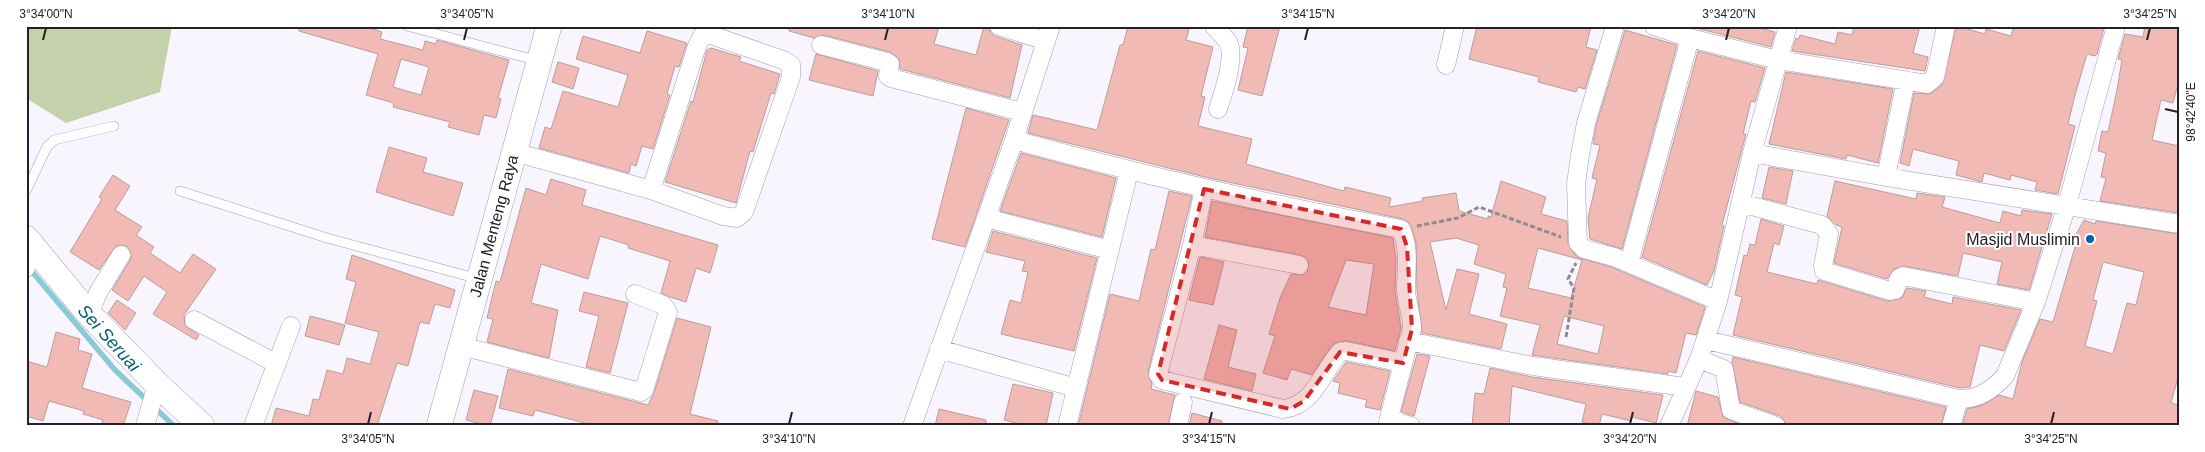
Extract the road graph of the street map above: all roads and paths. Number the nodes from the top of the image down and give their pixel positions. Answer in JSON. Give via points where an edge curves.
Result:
{"nodes":[{"id":1,"x":407,"y":26,"type":"edge"},
{"id":2,"x":549,"y":26,"type":"edge"},
{"id":3,"x":999,"y":26,"type":"edge"},
{"id":4,"x":1214,"y":26,"type":"edge"},
{"id":5,"x":1455,"y":26,"type":"edge"},
{"id":6,"x":1615,"y":26,"type":"edge"},
{"id":7,"x":1654,"y":26,"type":"edge"},
{"id":8,"x":1788,"y":26,"type":"edge"},
{"id":9,"x":1946,"y":26,"type":"edge"},
{"id":10,"x":2116,"y":26,"type":"edge"},
{"id":11,"x":1048,"y":34,"type":"edge"},
{"id":12,"x":1690,"y":38,"type":"junction"},
{"id":13,"x":821,"y":45,"type":"dead end"},
{"id":14,"x":1778,"y":60,"type":"junction"},
{"id":15,"x":539,"y":61,"type":"junction"},
{"id":16,"x":1446,"y":65,"type":"dead end"},
{"id":17,"x":1906,"y":80,"type":"junction"},
{"id":18,"x":1218,"y":109,"type":"dead end"},
{"id":19,"x":1022,"y":112,"type":"junction"},
{"id":20,"x":114,"y":126,"type":"dead end"},
{"id":21,"x":1014,"y":140,"type":"junction"},
{"id":22,"x":514,"y":152,"type":"junction"},
{"id":23,"x":1752,"y":152,"type":"junction"},
{"id":24,"x":1129,"y":171,"type":"junction"},
{"id":25,"x":1886,"y":177,"type":"junction"},
{"id":26,"x":1204,"y":189,"type":"junction"},
{"id":27,"x":651,"y":190,"type":"junction"},
{"id":28,"x":26,"y":191,"type":"edge"},
{"id":29,"x":180,"y":191,"type":"dead end"},
{"id":30,"x":1741,"y":203,"type":"junction"},
{"id":31,"x":2067,"y":205,"type":"junction"},
{"id":32,"x":986,"y":218,"type":"junction"},
{"id":33,"x":2179,"y":224,"type":"edge"},
{"id":34,"x":1401,"y":229,"type":"junction"},
{"id":35,"x":1580,"y":244,"type":"junction"},
{"id":36,"x":1192,"y":245,"type":"junction"},
{"id":37,"x":1110,"y":250,"type":"junction"},
{"id":38,"x":28,"y":253,"type":"edge"},
{"id":39,"x":121,"y":255,"type":"dead end"},
{"id":40,"x":1629,"y":263,"type":"junction"},
{"id":41,"x":1299,"y":265,"type":"dead end"},
{"id":42,"x":479,"y":279,"type":"junction"},
{"id":43,"x":635,"y":294,"type":"dead end"},
{"id":44,"x":1718,"y":301,"type":"junction"},
{"id":45,"x":2036,"y":302,"type":"junction"},
{"id":46,"x":89,"y":314,"type":"junction"},
{"id":47,"x":194,"y":320,"type":"dead end"},
{"id":48,"x":290,"y":326,"type":"dead end"},
{"id":49,"x":1566,"y":337,"type":"dead end"},
{"id":50,"x":1706,"y":340,"type":"junction"},
{"id":51,"x":1408,"y":341,"type":"junction"},
{"id":52,"x":461,"y":346,"type":"junction"},
{"id":53,"x":940,"y":349,"type":"junction"},
{"id":54,"x":1698,"y":359,"type":"junction"},
{"id":55,"x":1403,"y":363,"type":"junction"},
{"id":56,"x":277,"y":364,"type":"junction"},
{"id":57,"x":1685,"y":387,"type":"junction"},
{"id":58,"x":1076,"y":388,"type":"junction"},
{"id":59,"x":155,"y":391,"type":"junction"},
{"id":60,"x":1959,"y":399,"type":"junction"},
{"id":61,"x":1183,"y":402,"type":"dead end"},
{"id":62,"x":146,"y":422,"type":"edge"},
{"id":63,"x":1388,"y":423,"type":"edge"},
{"id":64,"x":202,"y":426,"type":"edge"},
{"id":65,"x":253,"y":426,"type":"edge"},
{"id":66,"x":439,"y":426,"type":"edge"},
{"id":67,"x":912,"y":426,"type":"edge"},
{"id":68,"x":1067,"y":426,"type":"edge"},
{"id":69,"x":1178,"y":426,"type":"edge"},
{"id":70,"x":1411,"y":426,"type":"edge"},
{"id":71,"x":1668,"y":426,"type":"edge"},
{"id":72,"x":1776,"y":426,"type":"edge"},
{"id":73,"x":1951,"y":426,"type":"edge"}],
"edges":[{"from":1,"to":15,"type":"lane"},
{"from":2,"to":15,"type":"street","name":"Jalan Menteng Raya"},
{"from":3,"to":11,"type":"street"},
{"from":4,"to":18,"type":"street","via":[[1230,48],[1230,62]]},
{"from":5,"to":16,"type":"street"},
{"from":6,"to":35,"type":"street","via":[[1586,123],[1580,155],[1576,184]]},
{"from":7,"to":12,"type":"street"},
{"from":8,"to":14,"type":"street"},
{"from":9,"to":17,"type":"street","via":[[1932,80],[1927,84]]},
{"from":10,"to":31,"type":"street"},
{"from":11,"to":19,"type":"street"},
{"from":12,"to":14,"type":"street"},
{"from":12,"to":40,"type":"street"},
{"from":13,"to":19,"type":"street","via":[[887,62],[891,78]]},
{"from":14,"to":17,"type":"street"},
{"from":14,"to":23,"type":"street"},
{"from":15,"to":22,"type":"street","name":"Jalan Menteng Raya"},
{"from":17,"to":25,"type":"street"},
{"from":19,"to":21,"type":"street"},
{"from":20,"to":28,"type":"lane","via":[[54,140]]},
{"from":21,"to":24,"type":"street"},
{"from":21,"to":32,"type":"street"},
{"from":22,"to":27,"type":"street"},
{"from":22,"to":42,"type":"street","name":"Jalan Menteng Raya"},
{"from":23,"to":25,"type":"street"},
{"from":23,"to":30,"type":"street"},
{"from":24,"to":26,"type":"street"},
{"from":24,"to":37,"type":"street"},
{"from":25,"to":31,"type":"street"},
{"from":26,"to":34,"type":"street"},
{"from":26,"to":36,"type":"street"},
{"from":27,"to":27,"type":"street","via":[[702,36],[711,35],[792,65],[791,77],[741,216],[723,216]]},
{"from":29,"to":42,"type":"lane","via":[[327,238]]},
{"from":30,"to":44,"type":"street"},
{"from":30,"to":45,"type":"street","via":[[1822,225],[1829,234],[1822,266],[1824,271],[1890,291],[1895,290],[1903,276]]},
{"from":31,"to":33,"type":"street"},
{"from":31,"to":45,"type":"street"},
{"from":32,"to":37,"type":"street"},
{"from":32,"to":53,"type":"street"},
{"from":34,"to":35,"type":"path","via":[[1449,220],[1479,207]]},
{"from":34,"to":51,"type":"street","via":[[1407,246],[1406,290],[1412,313]]},
{"from":35,"to":40,"type":"street"},
{"from":35,"to":49,"type":"path","via":[[1568,278],[1574,288]]},
{"from":36,"to":41,"type":"street"},
{"from":36,"to":55,"type":"street","via":[[1158,374],[1162,380],[1283,409],[1304,401],[1340,352]]},
{"from":37,"to":58,"type":"street"},
{"from":38,"to":46,"type":"street"},
{"from":39,"to":46,"type":"street"},
{"from":40,"to":44,"type":"street"},
{"from":42,"to":52,"type":"street","name":"Jalan Menteng Raya"},
{"from":43,"to":52,"type":"street","via":[[663,305],[668,312],[644,390],[640,392]]},
{"from":44,"to":50,"type":"street"},
{"from":45,"to":60,"type":"street","via":[[2005,376],[1976,397]]},
{"from":46,"to":59,"type":"street"},
{"from":47,"to":56,"type":"street"},
{"from":48,"to":56,"type":"street"},
{"from":50,"to":54,"type":"street"},
{"from":50,"to":60,"type":"street"},
{"from":51,"to":55,"type":"street"},
{"from":51,"to":57,"type":"street","via":[[1533,366]]},
{"from":52,"to":66,"type":"street","name":"Jalan Menteng Raya"},
{"from":53,"to":58,"type":"street"},
{"from":53,"to":67,"type":"street"},
{"from":54,"to":57,"type":"street"},
{"from":54,"to":72,"type":"street","via":[[1724,370],[1733,411]]},
{"from":55,"to":63,"type":"street"},
{"from":56,"to":65,"type":"street"},
{"from":57,"to":71,"type":"street"},
{"from":58,"to":68,"type":"street"},
{"from":59,"to":62,"type":"street"},
{"from":59,"to":64,"type":"street"},
{"from":60,"to":73,"type":"street"},
{"from":61,"to":69,"type":"street"},
{"from":63,"to":70,"type":"street"}]}
